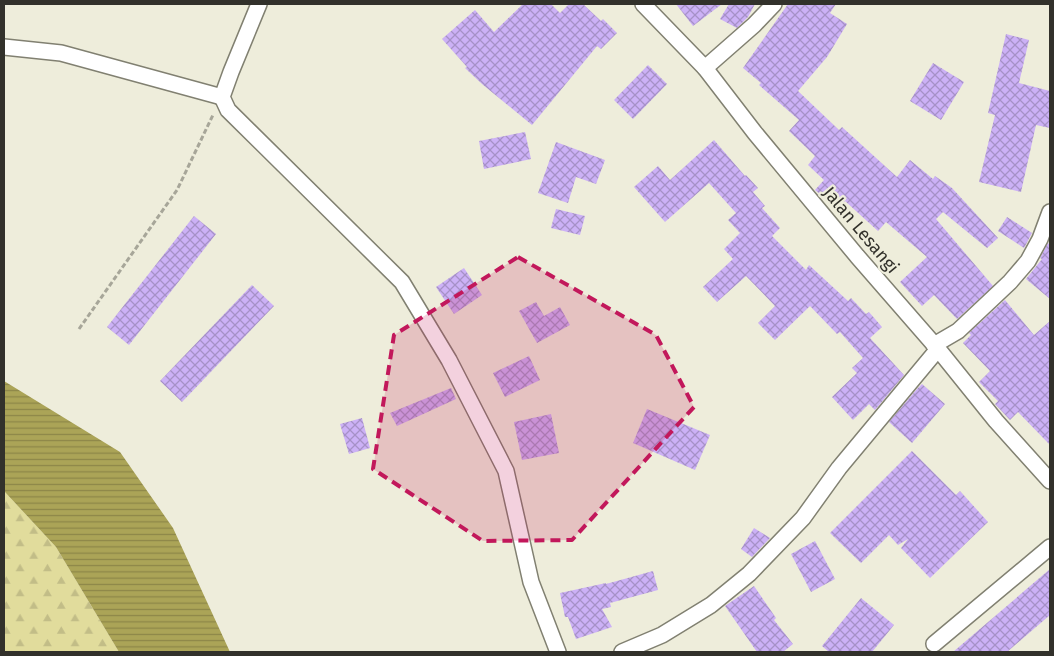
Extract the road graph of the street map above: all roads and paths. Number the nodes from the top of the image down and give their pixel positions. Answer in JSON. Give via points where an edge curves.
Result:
{"nodes":[{"id":1,"x":259,"y":4,"type":"edge"},
{"id":2,"x":643,"y":4,"type":"edge"},
{"id":3,"x":774,"y":4,"type":"edge"},
{"id":4,"x":4,"y":47,"type":"edge"},
{"id":5,"x":705,"y":68,"type":"junction"},
{"id":6,"x":222,"y":97,"type":"junction"},
{"id":7,"x":1050,"y":212,"type":"edge"},
{"id":8,"x":79,"y":329,"type":"dead end"},
{"id":9,"x":936,"y":347,"type":"junction"},
{"id":10,"x":1050,"y":481,"type":"edge"},
{"id":11,"x":1050,"y":547,"type":"edge"},
{"id":12,"x":934,"y":644,"type":"dead end"},
{"id":13,"x":558,"y":652,"type":"edge"},
{"id":14,"x":622,"y":652,"type":"edge"}],
"edges":[{"from":1,"to":6,"type":"street"},
{"from":2,"to":5,"type":"street","name":"Jalan Lesangi"},
{"from":3,"to":5,"type":"street"},
{"from":4,"to":6,"type":"street","via":[[61,53]]},
{"from":5,"to":9,"type":"street","name":"Jalan Lesangi","via":[[755,133]]},
{"from":6,"to":8,"type":"path","via":[[177,190]]},
{"from":6,"to":13,"type":"street","via":[[236,119],[402,282],[449,360],[506,471],[531,582]]},
{"from":7,"to":9,"type":"street","via":[[1028,261],[958,331]]},
{"from":9,"to":10,"type":"street","name":"Jalan Lesangi"},
{"from":9,"to":14,"type":"street","via":[[803,518],[749,574],[712,605],[662,635]]},
{"from":11,"to":12,"type":"street"}]}
